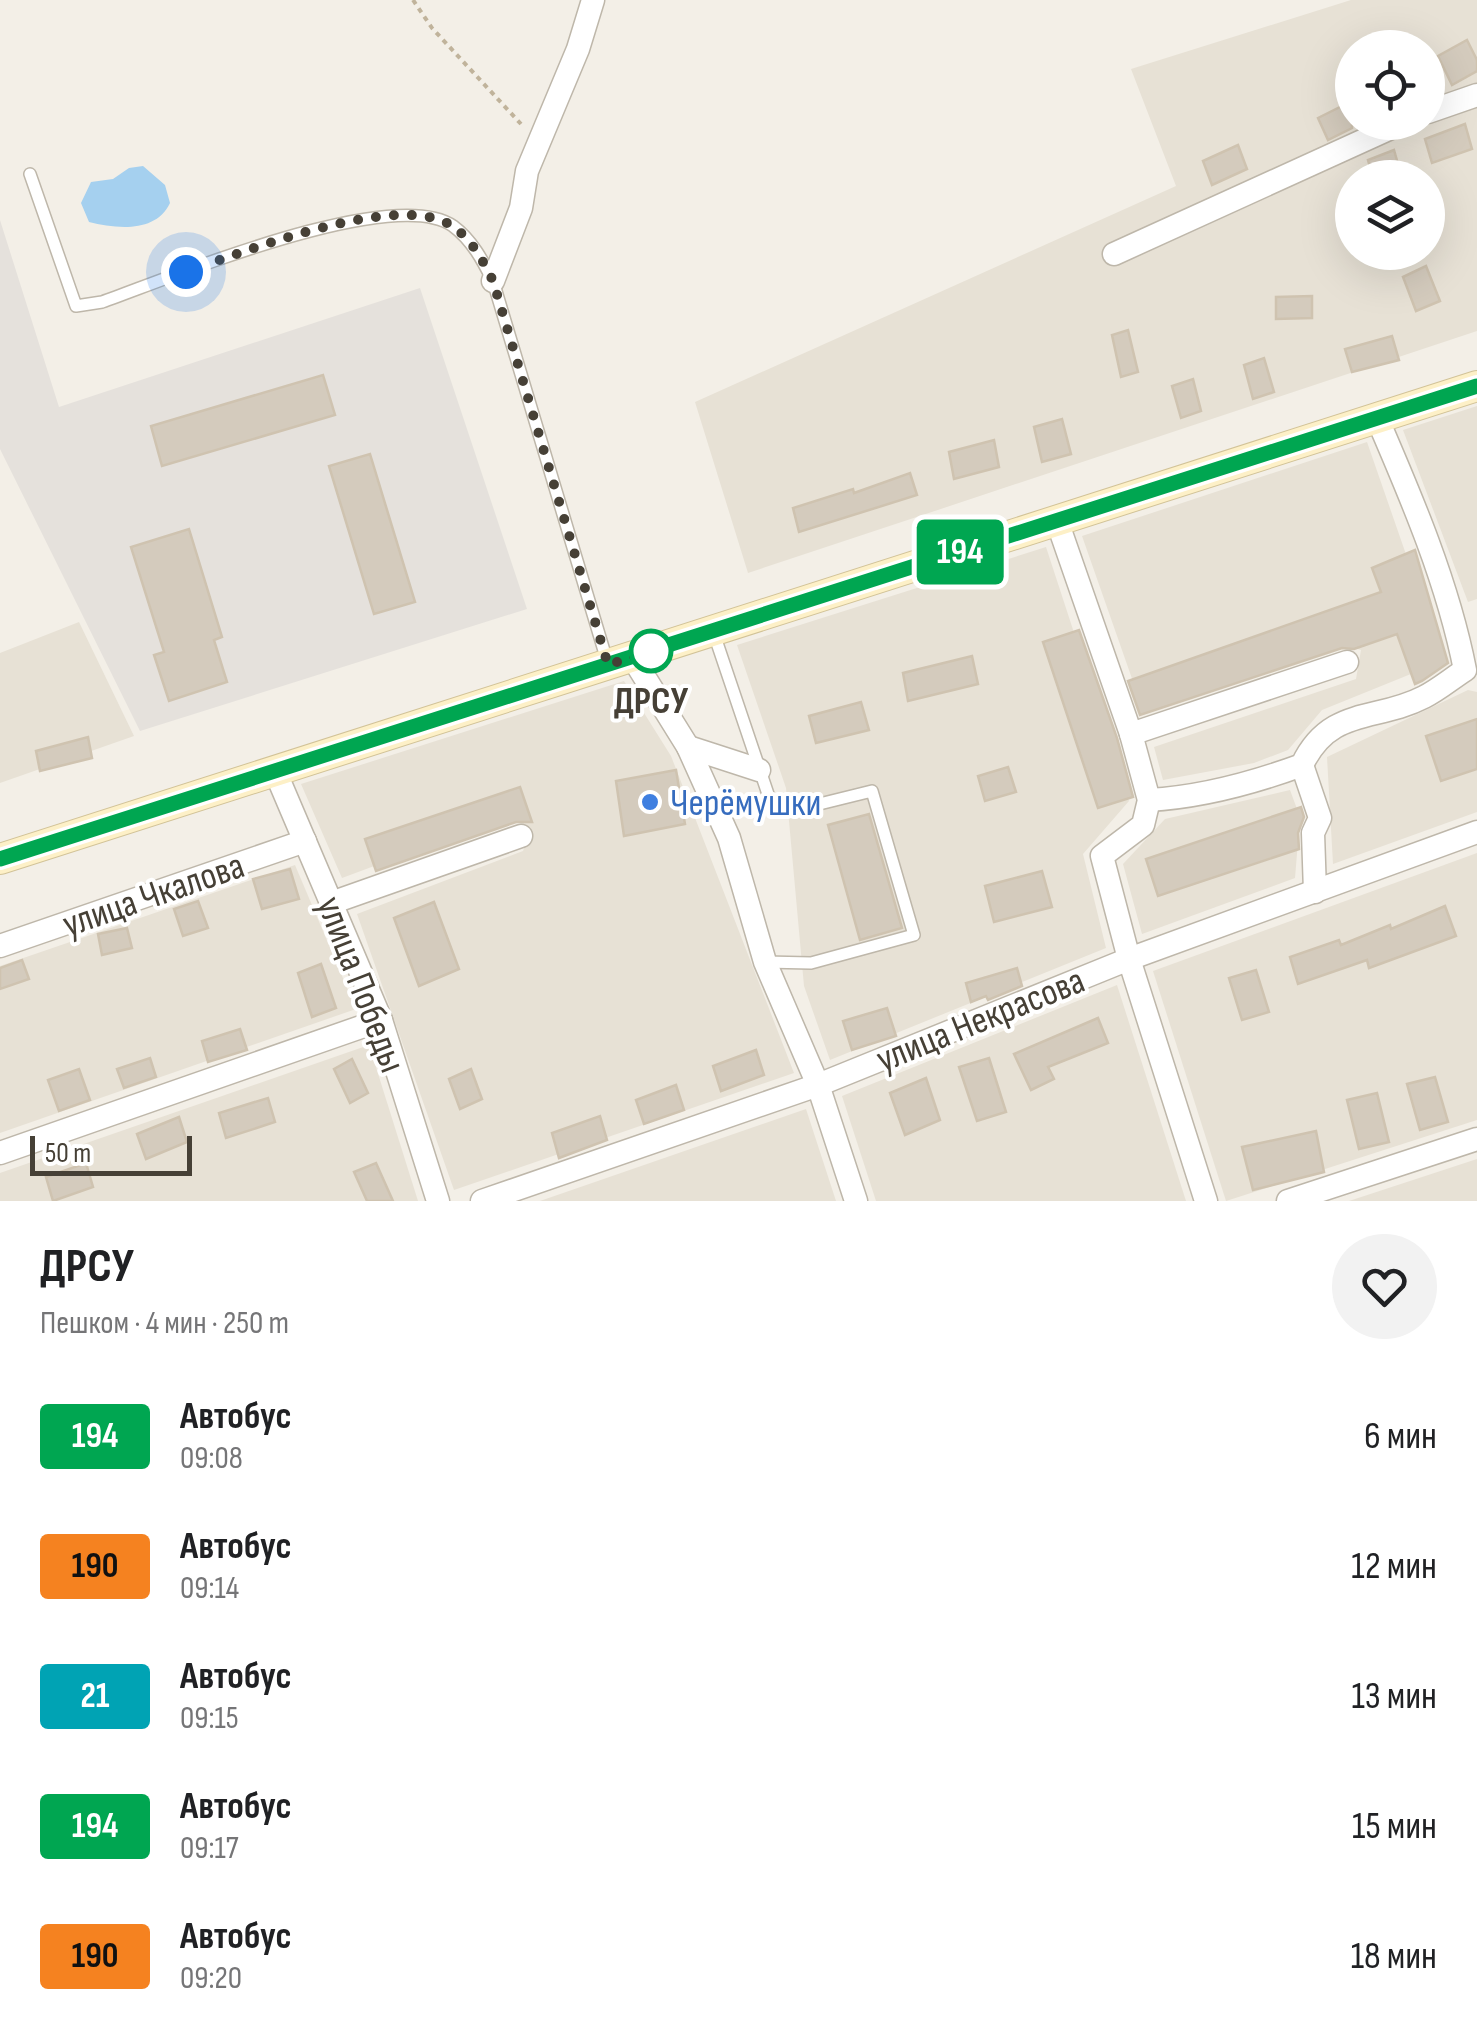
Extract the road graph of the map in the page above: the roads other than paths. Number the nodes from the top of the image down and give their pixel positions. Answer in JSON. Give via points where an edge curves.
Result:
{"nodes":[{"id":1,"x":593,"y":0,"type":"edge"},
{"id":2,"x":1477,"y":95,"type":"edge"},
{"id":3,"x":1445,"y":106,"type":"edge"},
{"id":4,"x":1364,"y":140,"type":"edge"},
{"id":5,"x":30,"y":174,"type":"dead end"},
{"id":6,"x":1114,"y":254,"type":"dead end"},
{"id":7,"x":493,"y":281,"type":"junction"},
{"id":8,"x":1477,"y":386,"type":"edge"},
{"id":9,"x":1378,"y":418,"type":"junction"},
{"id":10,"x":1057,"y":521,"type":"junction"},
{"id":11,"x":1466,"y":623,"type":"edge"},
{"id":12,"x":712,"y":631,"type":"junction"},
{"id":13,"x":620,"y":661,"type":"junction"},
{"id":14,"x":1347,"y":662,"type":"dead end"},
{"id":15,"x":1471,"y":671,"type":"edge"},
{"id":16,"x":1131,"y":734,"type":"junction"},
{"id":17,"x":688,"y":747,"type":"junction"},
{"id":18,"x":1302,"y":765,"type":"junction"},
{"id":19,"x":758,"y":770,"type":"junction"},
{"id":20,"x":275,"y":771,"type":"junction"},
{"id":21,"x":1149,"y":800,"type":"junction"},
{"id":22,"x":1477,"y":832,"type":"edge"},
{"id":23,"x":521,"y":836,"type":"dead end"},
{"id":24,"x":306,"y":841,"type":"junction"},
{"id":25,"x":0,"y":859,"type":"edge"},
{"id":26,"x":1314,"y":892,"type":"junction"},
{"id":27,"x":332,"y":903,"type":"junction"},
{"id":28,"x":0,"y":946,"type":"edge"},
{"id":29,"x":1129,"y":959,"type":"junction"},
{"id":30,"x":765,"y":962,"type":"junction"},
{"id":31,"x":381,"y":1020,"type":"junction"},
{"id":32,"x":818,"y":1085,"type":"junction"},
{"id":33,"x":1477,"y":1139,"type":"edge"},
{"id":34,"x":0,"y":1153,"type":"edge"},
{"id":35,"x":438,"y":1201,"type":"edge"},
{"id":36,"x":482,"y":1201,"type":"edge"},
{"id":37,"x":856,"y":1201,"type":"edge"},
{"id":38,"x":1206,"y":1201,"type":"edge"},
{"id":39,"x":1288,"y":1201,"type":"edge"}],
"edges":[{"from":1,"to":7,"type":"street","via":[[527,170],[521,208]]},
{"from":2,"to":3,"type":"street"},
{"from":4,"to":6,"type":"street"},
{"from":5,"to":7,"type":"lane","via":[[76,306],[275,241],[416,213],[452,225],[478,252]]},
{"from":7,"to":13,"type":"lane"},
{"from":8,"to":9,"type":"main road"},
{"from":9,"to":10,"type":"main road"},
{"from":9,"to":11,"type":"street"},
{"from":10,"to":12,"type":"main road"},
{"from":10,"to":16,"type":"street"},
{"from":11,"to":15,"type":"street"},
{"from":12,"to":13,"type":"main road"},
{"from":12,"to":19,"type":"lane"},
{"from":13,"to":17,"type":"street"},
{"from":13,"to":20,"type":"main road"},
{"from":14,"to":16,"type":"street"},
{"from":15,"to":18,"type":"street","via":[[1423,698],[1332,727]]},
{"from":16,"to":21,"type":"street"},
{"from":17,"to":19,"type":"street"},
{"from":17,"to":30,"type":"street","via":[[729,838]]},
{"from":18,"to":21,"type":"street","via":[[1260,781]]},
{"from":18,"to":26,"type":"street","via":[[1320,818]]},
{"from":19,"to":30,"type":"lane","via":[[770,800],[788,812],[872,791],[914,935],[811,964]]},
{"from":20,"to":24,"type":"street","name":"улица Победы"},
{"from":20,"to":25,"type":"main road"},
{"from":21,"to":29,"type":"street","via":[[1143,826],[1102,856]]},
{"from":22,"to":26,"type":"street","name":"улица Некрасова"},
{"from":23,"to":27,"type":"street"},
{"from":24,"to":27,"type":"street","name":"улица Победы"},
{"from":24,"to":28,"type":"street","name":"улица Чкалова"},
{"from":26,"to":29,"type":"street","name":"улица Некрасова"},
{"from":27,"to":31,"type":"street","name":"улица Победы"},
{"from":29,"to":32,"type":"street","name":"улица Некрасова"},
{"from":29,"to":38,"type":"street"},
{"from":30,"to":32,"type":"street"},
{"from":31,"to":34,"type":"street"},
{"from":31,"to":35,"type":"street","name":"улица Победы"},
{"from":32,"to":36,"type":"street","name":"улица Некрасова"},
{"from":32,"to":37,"type":"street"},
{"from":33,"to":39,"type":"street"}]}
